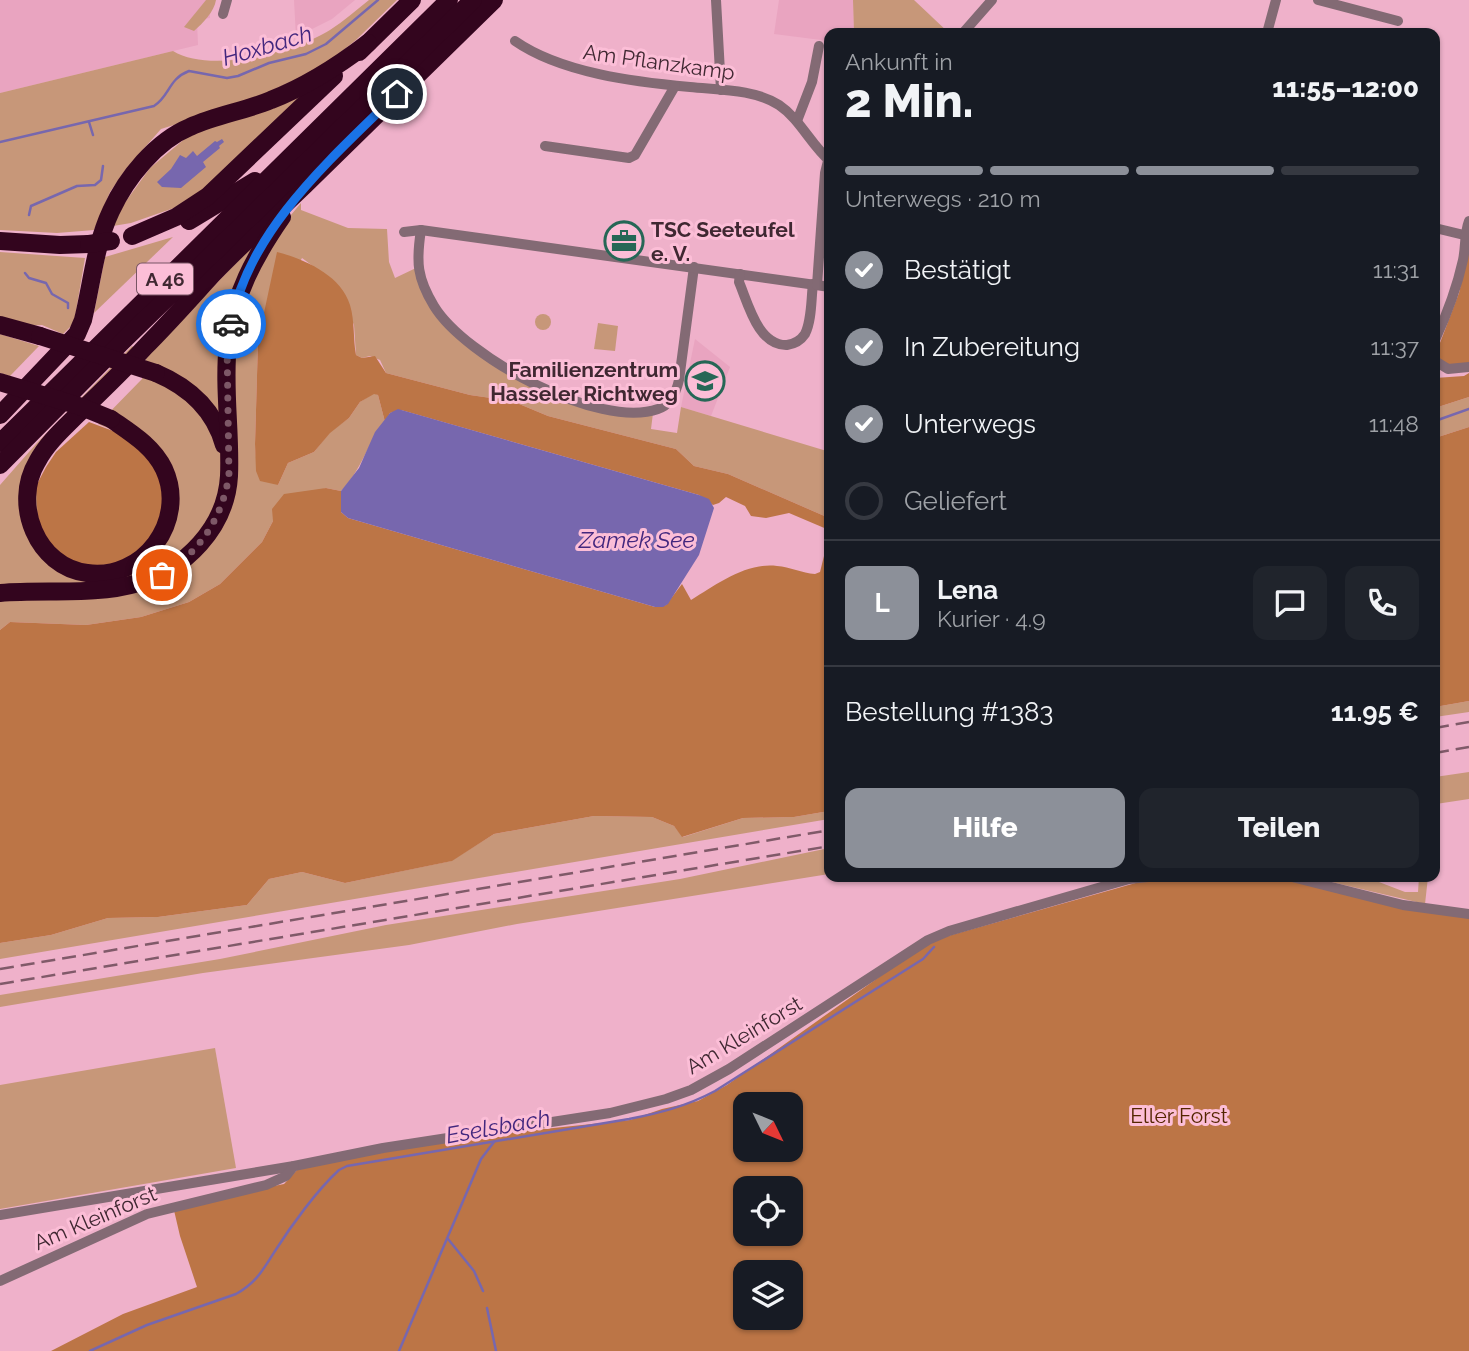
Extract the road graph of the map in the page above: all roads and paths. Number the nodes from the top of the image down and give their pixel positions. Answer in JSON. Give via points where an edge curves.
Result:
{"nodes":[{"id":1,"x":227,"y":0,"type":"edge"},
{"id":2,"x":412,"y":0,"type":"edge"},
{"id":3,"x":449,"y":0,"type":"edge"},
{"id":4,"x":473,"y":0,"type":"edge"},
{"id":5,"x":494,"y":0,"type":"edge"},
{"id":6,"x":716,"y":0,"type":"edge"},
{"id":7,"x":992,"y":0,"type":"edge"},
{"id":8,"x":1276,"y":0,"type":"edge"},
{"id":9,"x":1318,"y":0,"type":"edge"},
{"id":10,"x":223,"y":14,"type":"dead end"},
{"id":11,"x":1398,"y":21,"type":"dead end"},
{"id":12,"x":967,"y":28,"type":"edge"},
{"id":13,"x":1268,"y":28,"type":"edge"},
{"id":14,"x":515,"y":41,"type":"dead end"},
{"id":15,"x":368,"y":43,"type":"junction"},
{"id":16,"x":819,"y":46,"type":"dead end"},
{"id":17,"x":675,"y":86,"type":"junction"},
{"id":18,"x":721,"y":90,"type":"junction"},
{"id":19,"x":797,"y":121,"type":"junction"},
{"id":20,"x":545,"y":146,"type":"dead end"},
{"id":21,"x":824,"y":155,"type":"edge"},
{"id":22,"x":279,"y":167,"type":"junction"},
{"id":23,"x":824,"y":184,"type":"edge"},
{"id":24,"x":304,"y":186,"type":"junction"},
{"id":25,"x":1469,"y":221,"type":"edge"},
{"id":26,"x":1440,"y":229,"type":"edge"},
{"id":27,"x":421,"y":230,"type":"junction"},
{"id":28,"x":404,"y":232,"type":"dead end"},
{"id":29,"x":1464,"y":234,"type":"junction"},
{"id":30,"x":132,"y":236,"type":"junction"},
{"id":31,"x":0,"y":241,"type":"edge"},
{"id":32,"x":694,"y":267,"type":"junction"},
{"id":33,"x":740,"y":274,"type":"junction"},
{"id":34,"x":815,"y":285,"type":"junction"},
{"id":35,"x":824,"y":286,"type":"edge"},
{"id":36,"x":0,"y":325,"type":"edge"},
{"id":37,"x":1440,"y":328,"type":"edge"},
{"id":38,"x":1440,"y":364,"type":"edge"},
{"id":39,"x":1469,"y":367,"type":"edge"},
{"id":40,"x":0,"y":382,"type":"edge"},
{"id":41,"x":0,"y":415,"type":"edge"},
{"id":42,"x":0,"y":443,"type":"edge"},
{"id":43,"x":227,"y":458,"type":"junction"},
{"id":44,"x":0,"y":465,"type":"edge"},
{"id":45,"x":0,"y":593,"type":"edge"},
{"id":46,"x":1122,"y":882,"type":"edge"},
{"id":47,"x":1312,"y":882,"type":"edge"},
{"id":48,"x":1469,"y":914,"type":"edge"},
{"id":49,"x":294,"y":1166,"type":"junction"},
{"id":50,"x":246,"y":1174,"type":"junction"},
{"id":51,"x":248,"y":1189,"type":"junction"},
{"id":52,"x":0,"y":1215,"type":"edge"},
{"id":53,"x":0,"y":1281,"type":"edge"}],
"edges":[{"from":1,"to":10,"type":"street"},
{"from":2,"to":15,"type":"highway"},
{"from":3,"to":22,"type":"highway","number":"A 46"},
{"from":4,"to":44,"type":"highway","number":"A 46"},
{"from":5,"to":24,"type":"highway"},
{"from":6,"to":18,"type":"street"},
{"from":7,"to":12,"type":"street"},
{"from":8,"to":13,"type":"street"},
{"from":9,"to":11,"type":"street"},
{"from":14,"to":17,"type":"street","name":"Am Pflanzkamp","via":[[532,54],[573,69]]},
{"from":15,"to":30,"type":"highway","via":[[208,196],[176,217]]},
{"from":15,"to":41,"type":"highway","via":[[302,87],[188,127],[154,152],[126,185],[106,222],[80,328]]},
{"from":16,"to":19,"type":"street"},
{"from":17,"to":18,"type":"street","name":"Am Pflanzkamp"},
{"from":17,"to":20,"type":"street","via":[[629,158]]},
{"from":18,"to":19,"type":"street","name":"Am Pflanzkamp","via":[[762,97]]},
{"from":19,"to":21,"type":"street","name":"Am Pflanzkamp"},
{"from":22,"to":30,"type":"highway","via":[[190,220]]},
{"from":22,"to":42,"type":"highway","number":"A 46"},
{"from":23,"to":34,"type":"street","name":"Am Pflanzkamp"},
{"from":24,"to":40,"type":"highway","bridge":true,"via":[[215,272],[138,355],[52,440],[35,464],[27,503],[36,537],[48,554],[86,573],[104,574],[126,569],[145,557],[158,543],[170,512],[170,485],[151,450],[111,419],[79,405]]},
{"from":24,"to":43,"type":"highway","via":[[256,256],[232,315],[227,344]]},
{"from":25,"to":29,"type":"street"},
{"from":26,"to":29,"type":"street"},
{"from":27,"to":28,"type":"street"},
{"from":27,"to":32,"type":"street"},
{"from":27,"to":32,"type":"street","via":[[416,258],[425,290],[469,345],[540,387],[613,410],[657,410],[673,398]]},
{"from":29,"to":37,"type":"street","via":[[1463,260]]},
{"from":30,"to":31,"type":"highway","bridge":true,"via":[[89,244]]},
{"from":32,"to":33,"type":"street"},
{"from":33,"to":34,"type":"street"},
{"from":33,"to":34,"type":"street","name":"Am Pflanzkamp","via":[[739,282],[760,328],[769,340],[784,345],[805,333]]},
{"from":34,"to":35,"type":"street"},
{"from":36,"to":43,"type":"highway","bridge":true,"via":[[172,380],[201,401],[212,416]]},
{"from":38,"to":39,"type":"street","via":[[1448,369]]},
{"from":43,"to":45,"type":"highway","via":[[227,486],[217,518],[186,559],[162,575],[100,590]]},
{"from":46,"to":49,"type":"street","name":"Am Kleinforst","via":[[928,940],[729,1069],[666,1099],[610,1113]]},
{"from":47,"to":48,"type":"street","via":[[1403,905]]},
{"from":49,"to":50,"type":"street","name":"Am Kleinforst"},
{"from":49,"to":51,"type":"street","name":"Am Kleinforst","via":[[281,1179]]},
{"from":50,"to":51,"type":"street"},
{"from":50,"to":52,"type":"street","name":"Am Kleinforst"},
{"from":51,"to":53,"type":"street","name":"Am Kleinforst","via":[[147,1213]]}]}
